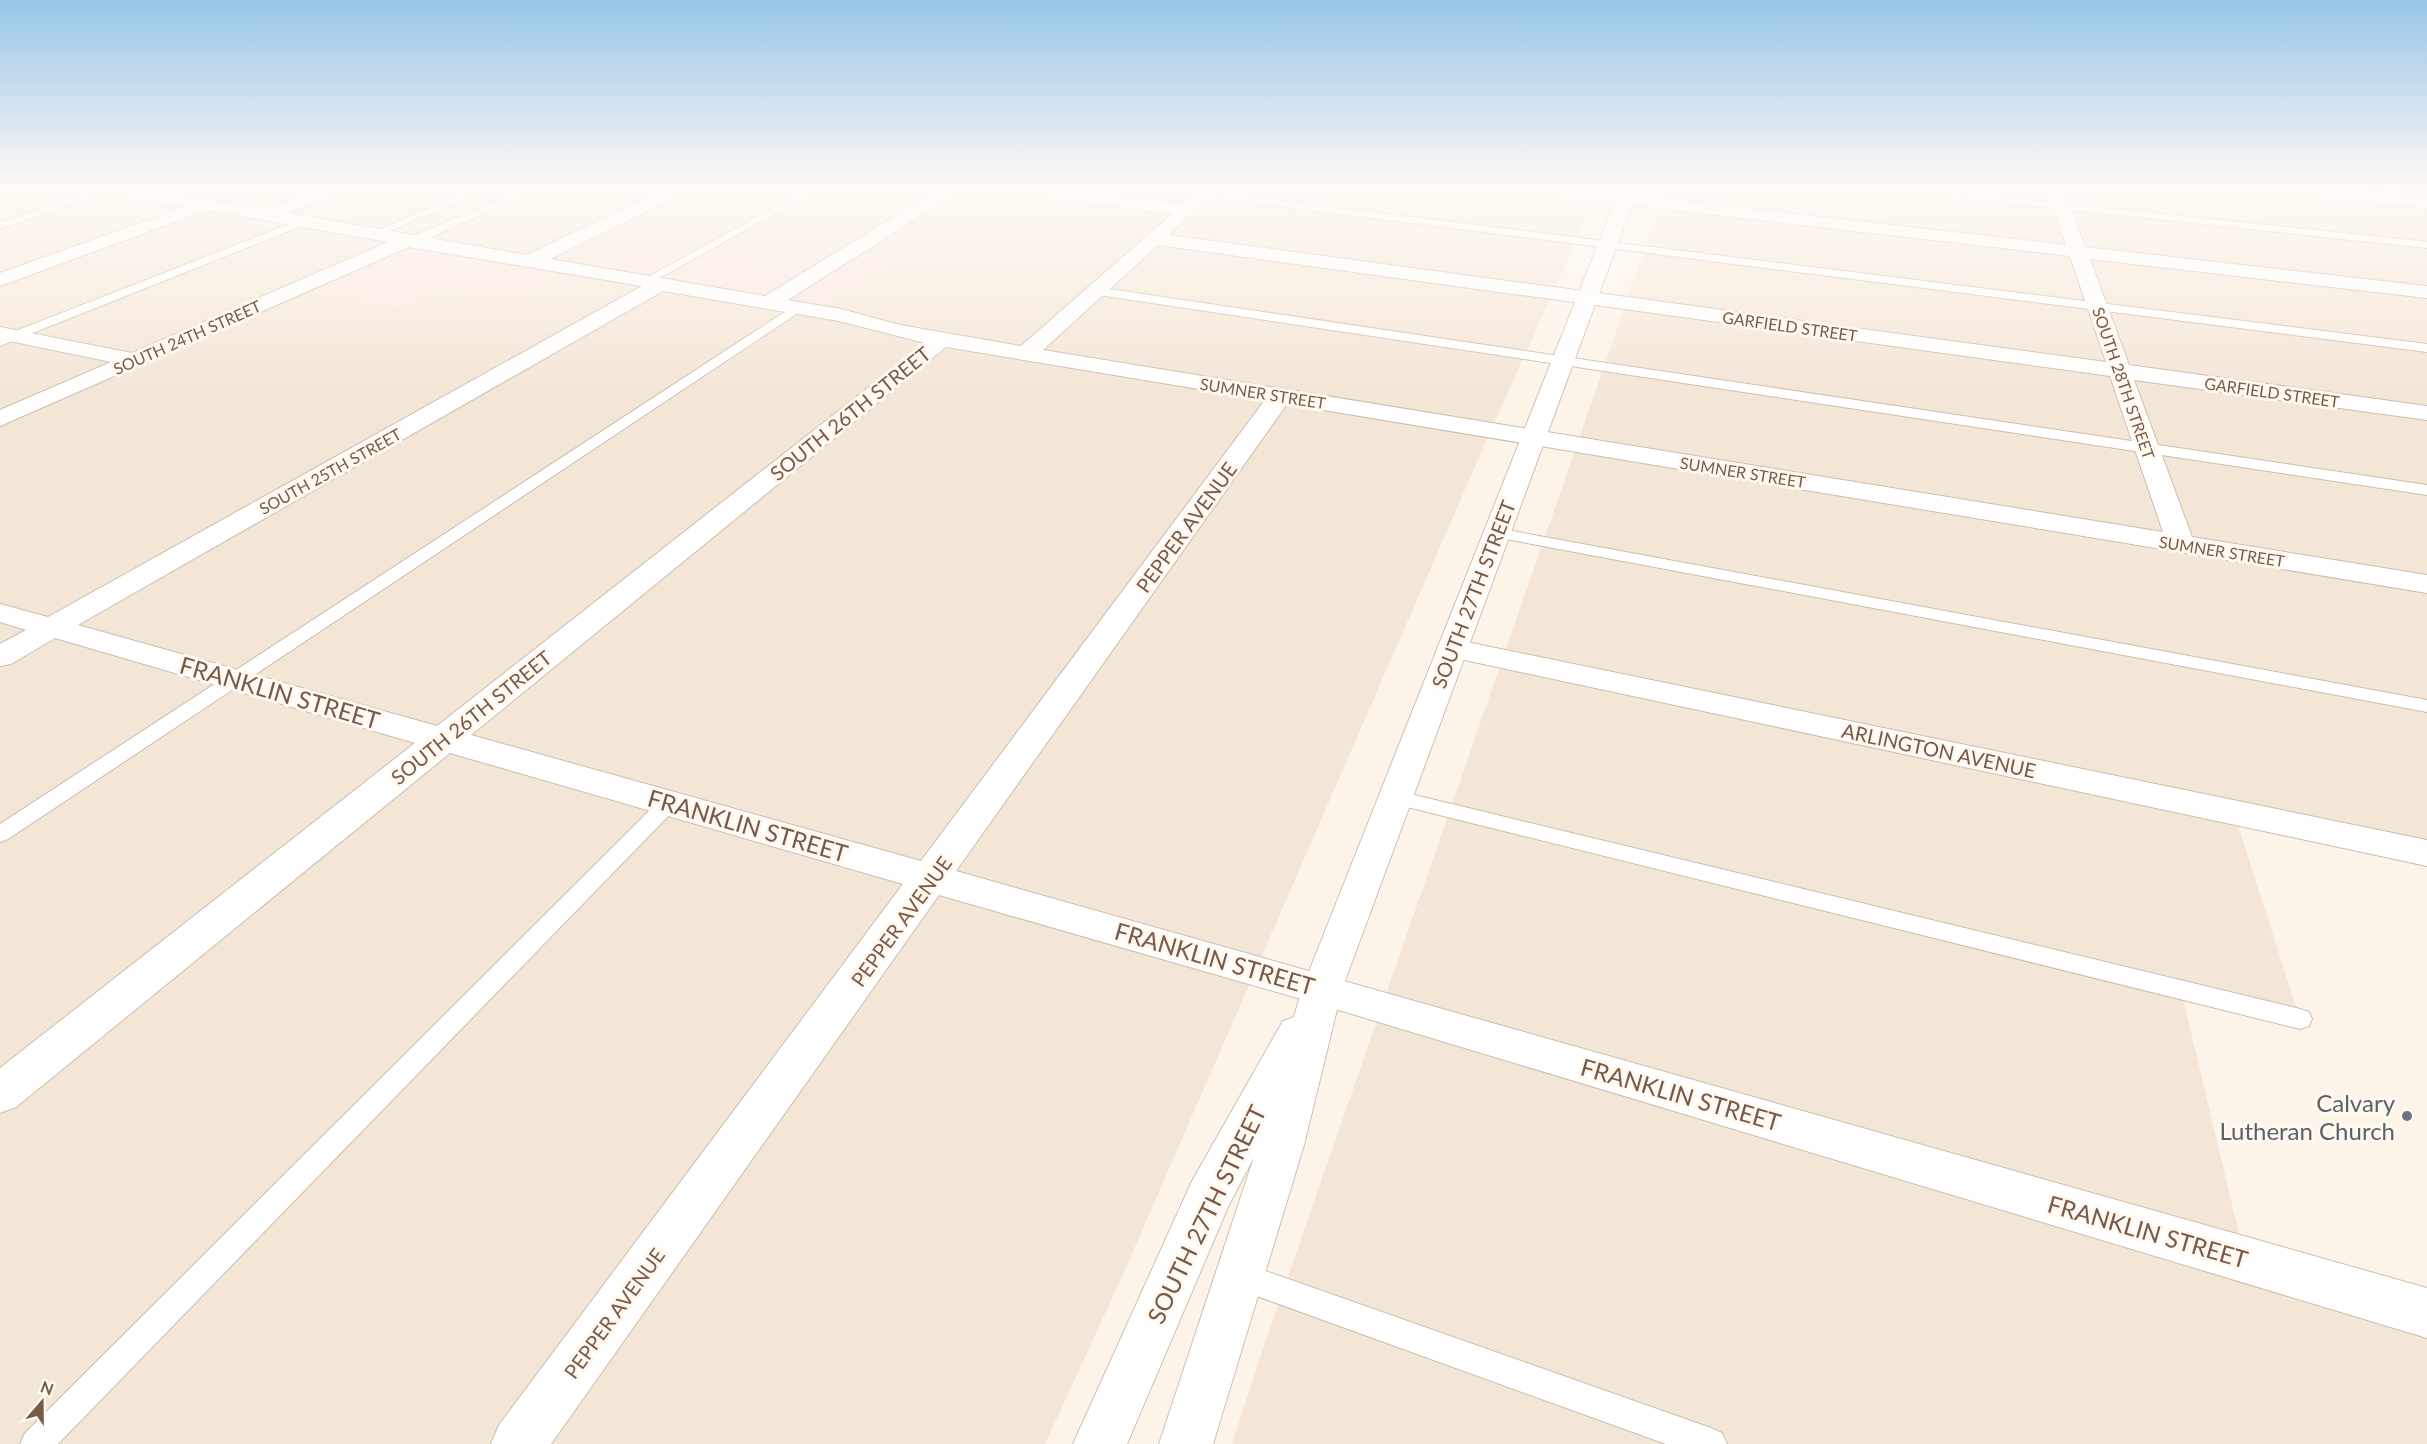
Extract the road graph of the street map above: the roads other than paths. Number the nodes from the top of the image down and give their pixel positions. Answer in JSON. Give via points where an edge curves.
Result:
{"nodes":[{"id":1,"x":68,"y":255,"type":"edge"},
{"id":2,"x":216,"y":255,"type":"edge"},
{"id":3,"x":373,"y":255,"type":"edge"},
{"id":4,"x":495,"y":255,"type":"edge"},
{"id":5,"x":542,"y":255,"type":"edge"},
{"id":6,"x":699,"y":255,"type":"edge"},
{"id":7,"x":845,"y":255,"type":"edge"},
{"id":8,"x":1136,"y":255,"type":"edge"},
{"id":9,"x":1274,"y":255,"type":"edge"},
{"id":10,"x":1604,"y":255,"type":"edge"},
{"id":11,"x":1685,"y":255,"type":"edge"},
{"id":12,"x":2079,"y":255,"type":"edge"},
{"id":13,"x":2108,"y":255,"type":"edge"},
{"id":14,"x":530,"y":261,"type":"junction"},
{"id":15,"x":0,"y":280,"type":"edge"},
{"id":16,"x":653,"y":282,"type":"junction"},
{"id":17,"x":1096,"y":291,"type":"junction"},
{"id":18,"x":2427,"y":291,"type":"edge"},
{"id":19,"x":1587,"y":298,"type":"junction"},
{"id":20,"x":769,"y":303,"type":"junction"},
{"id":21,"x":2097,"y":306,"type":"junction"},
{"id":22,"x":797,"y":308,"type":"junction"},
{"id":23,"x":5,"y":337,"type":"edge"},
{"id":24,"x":942,"y":340,"type":"junction"},
{"id":25,"x":2427,"y":348,"type":"edge"},
{"id":26,"x":1026,"y":354,"type":"junction"},
{"id":27,"x":134,"y":360,"type":"junction"},
{"id":28,"x":1564,"y":360,"type":"junction"},
{"id":29,"x":2120,"y":371,"type":"junction"},
{"id":30,"x":1281,"y":396,"type":"junction"},
{"id":31,"x":2427,"y":413,"type":"edge"},
{"id":32,"x":0,"y":419,"type":"edge"},
{"id":33,"x":1534,"y":437,"type":"junction"},
{"id":34,"x":2146,"y":447,"type":"junction"},
{"id":35,"x":2427,"y":490,"type":"edge"},
{"id":36,"x":1496,"y":533,"type":"junction"},
{"id":37,"x":2181,"y":544,"type":"junction"},
{"id":38,"x":2426,"y":585,"type":"edge"},
{"id":39,"x":0,"y":613,"type":"edge"},
{"id":40,"x":52,"y":628,"type":"junction"},
{"id":41,"x":1452,"y":648,"type":"junction"},
{"id":42,"x":0,"y":657,"type":"edge"},
{"id":43,"x":234,"y":679,"type":"junction"},
{"id":44,"x":2427,"y":706,"type":"edge"},
{"id":45,"x":444,"y":739,"type":"junction"},
{"id":46,"x":1394,"y":797,"type":"junction"},
{"id":47,"x":670,"y":802,"type":"junction"},
{"id":48,"x":0,"y":834,"type":"edge"},
{"id":49,"x":2427,"y":853,"type":"edge"},
{"id":50,"x":933,"y":877,"type":"junction"},
{"id":51,"x":1322,"y":989,"type":"junction"},
{"id":52,"x":2300,"y":1019,"type":"dead end"},
{"id":53,"x":0,"y":1094,"type":"edge"},
{"id":54,"x":1240,"y":1276,"type":"junction"},
{"id":55,"x":2427,"y":1313,"type":"edge"},
{"id":56,"x":36,"y":1444,"type":"edge"},
{"id":57,"x":518,"y":1444,"type":"edge"},
{"id":58,"x":1100,"y":1444,"type":"edge"},
{"id":59,"x":1186,"y":1444,"type":"edge"},
{"id":60,"x":1711,"y":1444,"type":"edge"}],
"edges":[{"from":1,"to":15,"type":"street"},
{"from":2,"to":23,"type":"lane"},
{"from":3,"to":27,"type":"street","name":"SOUTH 24TH STREET"},
{"from":4,"to":14,"type":"street","name":"SUMNER STREET"},
{"from":5,"to":14,"type":"street"},
{"from":6,"to":16,"type":"lane"},
{"from":7,"to":20,"type":"street"},
{"from":8,"to":17,"type":"street"},
{"from":9,"to":19,"type":"street","name":"GARFIELD STREET"},
{"from":10,"to":19,"type":"street","name":"SOUTH 27TH STREET"},
{"from":11,"to":21,"type":"lane"},
{"from":12,"to":21,"type":"street","name":"SOUTH 28TH STREET"},
{"from":13,"to":18,"type":"street"},
{"from":14,"to":16,"type":"street","name":"SUMNER STREET"},
{"from":16,"to":20,"type":"street","name":"SUMNER STREET"},
{"from":16,"to":40,"type":"street","name":"SOUTH 25TH STREET"},
{"from":17,"to":26,"type":"street"},
{"from":17,"to":28,"type":"lane"},
{"from":19,"to":28,"type":"street","name":"SOUTH 27TH STREET"},
{"from":19,"to":29,"type":"street","name":"GARFIELD STREET"},
{"from":20,"to":22,"type":"street","name":"SUMNER STREET"},
{"from":21,"to":25,"type":"lane"},
{"from":21,"to":29,"type":"street","name":"SOUTH 28TH STREET"},
{"from":22,"to":24,"type":"street","name":"SUMNER STREET"},
{"from":22,"to":43,"type":"lane"},
{"from":23,"to":27,"type":"street"},
{"from":24,"to":26,"type":"street","name":"SUMNER STREET"},
{"from":24,"to":45,"type":"street","name":"SOUTH 26TH STREET"},
{"from":26,"to":30,"type":"street","name":"SUMNER STREET"},
{"from":27,"to":32,"type":"street","name":"SOUTH 24TH STREET"},
{"from":28,"to":33,"type":"street","name":"SOUTH 27TH STREET"},
{"from":28,"to":34,"type":"lane"},
{"from":29,"to":31,"type":"street","name":"GARFIELD STREET"},
{"from":29,"to":34,"type":"street","name":"SOUTH 28TH STREET"},
{"from":30,"to":33,"type":"street","name":"SUMNER STREET"},
{"from":30,"to":50,"type":"street","name":"PEPPER AVENUE"},
{"from":33,"to":36,"type":"street","name":"SOUTH 27TH STREET"},
{"from":33,"to":37,"type":"street","name":"SUMNER STREET"},
{"from":34,"to":35,"type":"lane"},
{"from":34,"to":37,"type":"street","name":"SOUTH 28TH STREET"},
{"from":36,"to":41,"type":"street","name":"SOUTH 27TH STREET"},
{"from":36,"to":44,"type":"lane"},
{"from":37,"to":38,"type":"street","name":"SUMNER STREET"},
{"from":39,"to":40,"type":"street","name":"FRANKLIN STREET"},
{"from":40,"to":42,"type":"street","name":"SOUTH 25TH STREET"},
{"from":40,"to":43,"type":"street","name":"FRANKLIN STREET"},
{"from":41,"to":46,"type":"street","name":"SOUTH 27TH STREET"},
{"from":41,"to":49,"type":"street","name":"ARLINGTON AVENUE"},
{"from":43,"to":45,"type":"street","name":"FRANKLIN STREET"},
{"from":43,"to":48,"type":"lane"},
{"from":45,"to":47,"type":"street","name":"FRANKLIN STREET"},
{"from":45,"to":53,"type":"street","name":"SOUTH 26TH STREET"},
{"from":46,"to":51,"type":"street","name":"SOUTH 27TH STREET"},
{"from":46,"to":52,"type":"lane"},
{"from":47,"to":50,"type":"street","name":"FRANKLIN STREET"},
{"from":47,"to":56,"type":"lane"},
{"from":50,"to":51,"type":"street","name":"FRANKLIN STREET"},
{"from":50,"to":57,"type":"street","name":"PEPPER AVENUE"},
{"from":51,"to":54,"type":"street","name":"SOUTH 27TH STREET","via":[[1281,1145]]},
{"from":51,"to":55,"type":"street","name":"FRANKLIN STREET"},
{"from":51,"to":58,"type":"street","name":"SOUTH 27TH STREET","via":[[1209,1196]]},
{"from":54,"to":59,"type":"street","name":"SOUTH 27TH STREET"},
{"from":54,"to":60,"type":"lane"}]}
